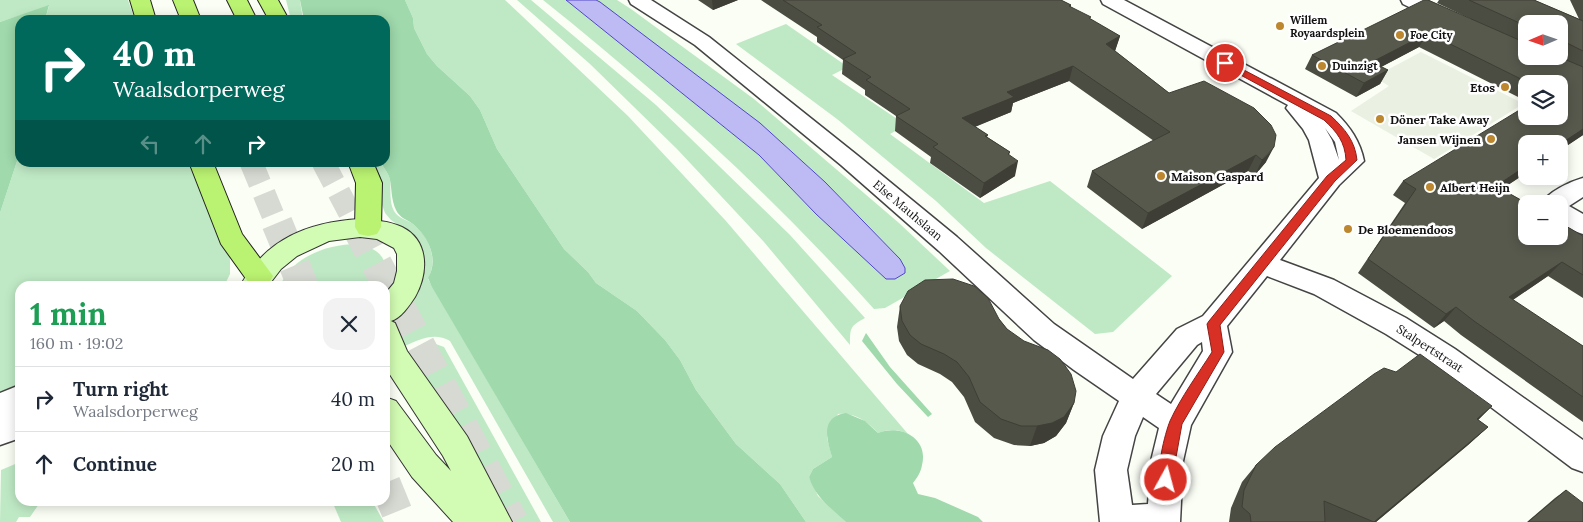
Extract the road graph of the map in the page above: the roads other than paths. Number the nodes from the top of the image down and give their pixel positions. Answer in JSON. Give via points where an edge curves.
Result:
{"nodes":[{"id":1,"x":140,"y":0,"type":"edge"},
{"id":2,"x":182,"y":0,"type":"edge"},
{"id":3,"x":236,"y":0,"type":"edge"},
{"id":4,"x":268,"y":0,"type":"edge"},
{"id":5,"x":638,"y":0,"type":"edge"},
{"id":6,"x":1110,"y":0,"type":"edge"},
{"id":7,"x":1410,"y":0,"type":"edge"},
{"id":8,"x":144,"y":15,"type":"edge"},
{"id":9,"x":189,"y":15,"type":"edge"},
{"id":10,"x":244,"y":15,"type":"edge"},
{"id":11,"x":276,"y":15,"type":"edge"},
{"id":12,"x":1461,"y":24,"type":"edge"},
{"id":13,"x":203,"y":167,"type":"edge"},
{"id":14,"x":362,"y":167,"type":"edge"},
{"id":15,"x":1583,"y":186,"type":"edge"},
{"id":16,"x":1568,"y":195,"type":"edge"},
{"id":17,"x":1568,"y":216,"type":"edge"},
{"id":18,"x":1583,"y":225,"type":"edge"},
{"id":19,"x":368,"y":228,"type":"junction"},
{"id":20,"x":1262,"y":264,"type":"junction"},
{"id":21,"x":257,"y":281,"type":"edge"},
{"id":22,"x":390,"y":306,"type":"edge"},
{"id":23,"x":1213,"y":324,"type":"junction"},
{"id":24,"x":390,"y":345,"type":"edge"},
{"id":25,"x":1136,"y":397,"type":"junction"},
{"id":26,"x":15,"y":400,"type":"edge"},
{"id":27,"x":0,"y":406,"type":"edge"},
{"id":28,"x":390,"y":418,"type":"edge"},
{"id":29,"x":1176,"y":423,"type":"junction"},
{"id":30,"x":15,"y":426,"type":"edge"},
{"id":31,"x":0,"y":432,"type":"edge"},
{"id":32,"x":1583,"y":458,"type":"edge"},
{"id":33,"x":1163,"y":520,"type":"edge"},
{"id":34,"x":476,"y":522,"type":"edge"},
{"id":35,"x":494,"y":522,"type":"edge"},
{"id":36,"x":1117,"y":522,"type":"edge"}],
"edges":[{"from":1,"to":8,"type":"main road"},
{"from":2,"to":9,"type":"main road"},
{"from":3,"to":10,"type":"main road"},
{"from":4,"to":11,"type":"main road"},
{"from":5,"to":25,"type":"street","name":"Else Mauhslaan","via":[[702,41],[948,244],[1044,332]]},
{"from":6,"to":20,"type":"street","via":[[1286,97],[1318,132],[1326,150],[1331,179]]},
{"from":7,"to":12,"type":"street"},
{"from":13,"to":21,"type":"main road","via":[[230,237]]},
{"from":14,"to":19,"type":"main road","via":[[369,184]]},
{"from":15,"to":16,"type":"street"},
{"from":17,"to":18,"type":"street"},
{"from":19,"to":21,"type":"main road","via":[[342,228],[301,241],[277,257]]},
{"from":19,"to":22,"type":"main road","via":[[395,236],[411,254],[410,278],[404,291]]},
{"from":20,"to":23,"type":"street"},
{"from":20,"to":32,"type":"street","name":"Stalpertstraat","via":[[1324,287],[1396,326],[1446,357]]},
{"from":23,"to":25,"type":"street","via":[[1187,337]]},
{"from":23,"to":29,"type":"street","via":[[1218,352]]},
{"from":24,"to":35,"type":"main road","via":[[394,356],[456,446]]},
{"from":25,"to":29,"type":"street","name":"Else Mauhslaan"},
{"from":25,"to":36,"type":"street","via":[[1119,436],[1111,470]]},
{"from":26,"to":27,"type":"street"},
{"from":28,"to":34,"type":"main road","via":[[424,466]]},
{"from":29,"to":33,"type":"street","via":[[1167,461]]},
{"from":30,"to":31,"type":"street"},
{"from":33,"to":36,"type":"street"}]}
